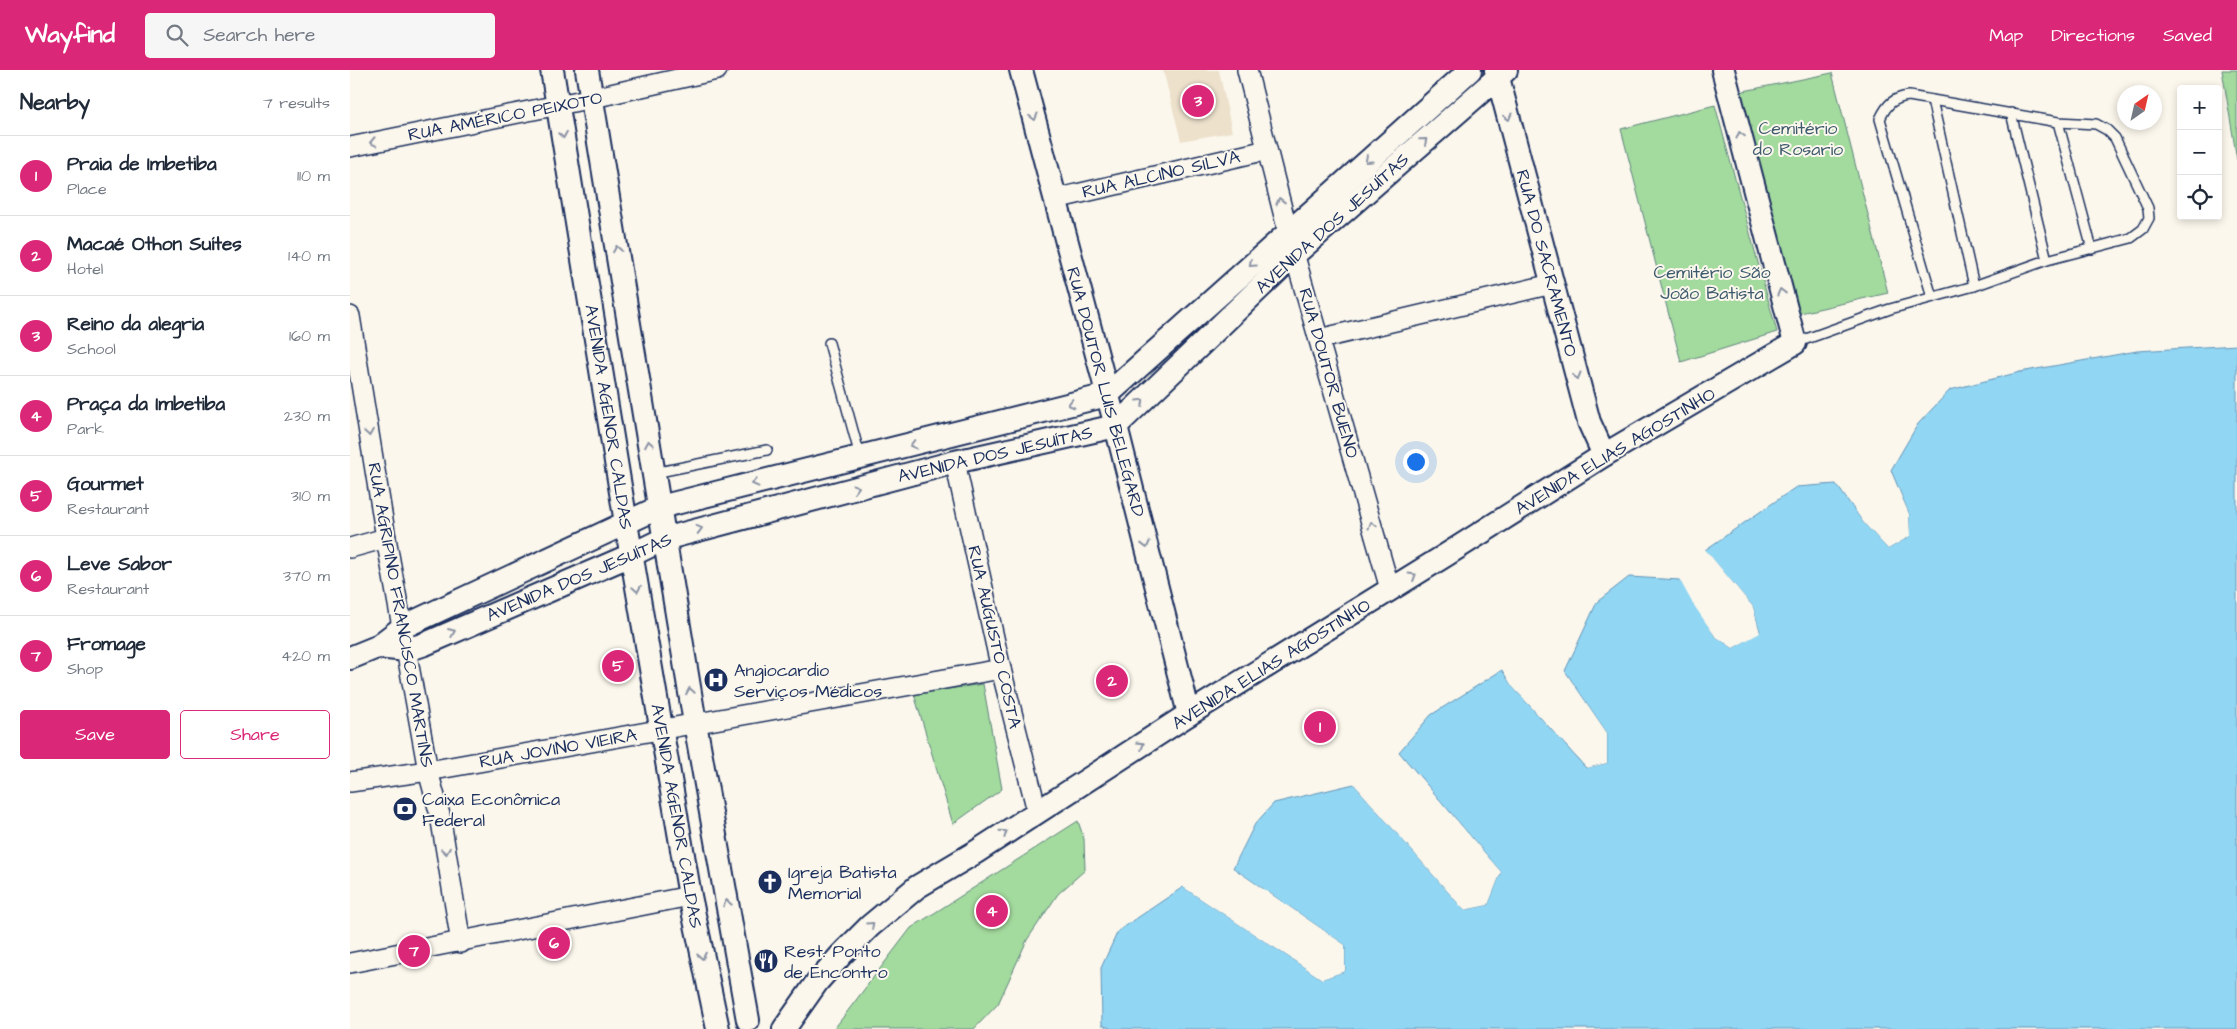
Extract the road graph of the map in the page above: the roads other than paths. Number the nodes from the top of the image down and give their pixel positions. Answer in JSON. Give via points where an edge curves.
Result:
{"nodes":[{"id":1,"x":552,"y":70,"type":"edge"},
{"id":2,"x":587,"y":70,"type":"edge"},
{"id":3,"x":717,"y":70,"type":"edge"},
{"id":4,"x":1021,"y":70,"type":"edge"},
{"id":5,"x":1247,"y":70,"type":"edge"},
{"id":6,"x":1470,"y":70,"type":"edge"},
{"id":7,"x":1723,"y":70,"type":"edge"},
{"id":8,"x":1500,"y":72,"type":"edge"},
{"id":9,"x":593,"y":98,"type":"junction"},
{"id":10,"x":1932,"y":100,"type":"junction"},
{"id":11,"x":558,"y":105,"type":"junction"},
{"id":12,"x":2011,"y":113,"type":"junction"},
{"id":13,"x":2058,"y":122,"type":"junction"},
{"id":14,"x":350,"y":147,"type":"edge"},
{"id":15,"x":1267,"y":150,"type":"junction"},
{"id":16,"x":1055,"y":199,"type":"junction"},
{"id":17,"x":1288,"y":232,"type":"junction"},
{"id":18,"x":2092,"y":248,"type":"junction"},
{"id":19,"x":1295,"y":254,"type":"junction"},
{"id":20,"x":2047,"y":260,"type":"junction"},
{"id":21,"x":1552,"y":284,"type":"junction"},
{"id":22,"x":1974,"y":286,"type":"junction"},
{"id":23,"x":624,"y":289,"type":"junction"},
{"id":24,"x":589,"y":293,"type":"junction"},
{"id":25,"x":1932,"y":297,"type":"junction"},
{"id":26,"x":350,"y":316,"type":"edge"},
{"id":27,"x":1319,"y":339,"type":"junction"},
{"id":28,"x":829,"y":343,"type":"dead end"},
{"id":29,"x":1795,"y":343,"type":"junction"},
{"id":30,"x":1107,"y":395,"type":"junction"},
{"id":31,"x":1116,"y":426,"type":"junction"},
{"id":32,"x":767,"y":450,"type":"dead end"},
{"id":33,"x":1604,"y":455,"type":"junction"},
{"id":34,"x":861,"y":457,"type":"junction"},
{"id":35,"x":955,"y":462,"type":"junction"},
{"id":36,"x":654,"y":473,"type":"junction"},
{"id":37,"x":660,"y":507,"type":"junction"},
{"id":38,"x":626,"y":523,"type":"junction"},
{"id":39,"x":386,"y":538,"type":"junction"},
{"id":40,"x":664,"y":538,"type":"junction"},
{"id":41,"x":350,"y":548,"type":"edge"},
{"id":42,"x":632,"y":555,"type":"junction"},
{"id":43,"x":1390,"y":589,"type":"junction"},
{"id":44,"x":402,"y":627,"type":"junction"},
{"id":45,"x":377,"y":647,"type":"junction"},
{"id":46,"x":407,"y":650,"type":"junction"},
{"id":47,"x":350,"y":658,"type":"edge"},
{"id":48,"x":1001,"y":669,"type":"junction"},
{"id":49,"x":1188,"y":714,"type":"junction"},
{"id":50,"x":695,"y":723,"type":"junction"},
{"id":51,"x":661,"y":729,"type":"junction"},
{"id":52,"x":428,"y":770,"type":"junction"},
{"id":53,"x":350,"y":782,"type":"edge"},
{"id":54,"x":1037,"y":812,"type":"junction"},
{"id":55,"x":690,"y":896,"type":"junction"},
{"id":56,"x":461,"y":943,"type":"junction"},
{"id":57,"x":350,"y":963,"type":"edge"},
{"id":58,"x":756,"y":1024,"type":"edge"},
{"id":59,"x":719,"y":1029,"type":"edge"},
{"id":60,"x":784,"y":1029,"type":"edge"}],
"edges":[{"from":1,"to":11,"type":"street","name":"AVENIDA AGENOR CALDAS"},
{"from":2,"to":9,"type":"street","name":"AVENIDA AGENOR CALDAS"},
{"from":3,"to":9,"type":"street","name":"RUA AMÉRICO PEIXOTO"},
{"from":4,"to":16,"type":"street","name":"RUA DOUTOR LUIS BELEGARD","one_way":true},
{"from":5,"to":15,"type":"street","name":"RUA DOUTOR BUENO"},
{"from":6,"to":17,"type":"street","name":"AVENIDA DOS JESUÍTAS","one_way":true},
{"from":29,"to":7,"type":"street","one_way":true},
{"from":19,"to":8,"type":"street","name":"AVENIDA DOS JESUÍTAS","one_way":true},
{"from":8,"to":21,"type":"street","name":"RUA DO SACRAMENTO","one_way":true},
{"from":9,"to":11,"type":"street","name":"RUA AMÉRICO PEIXOTO"},
{"from":23,"to":9,"type":"street","name":"AVENIDA AGENOR CALDAS","one_way":true},
{"from":10,"to":12,"type":"lane"},
{"from":10,"to":22,"type":"lane"},
{"from":10,"to":25,"type":"lane","via":[[1909,96],[1896,98],[1885,108],[1880,119]]},
{"from":11,"to":14,"type":"street","name":"RUA AMÉRICO PEIXOTO","one_way":true},
{"from":11,"to":24,"type":"street","name":"AVENIDA AGENOR CALDAS","one_way":true},
{"from":12,"to":13,"type":"lane"},
{"from":12,"to":20,"type":"lane"},
{"from":13,"to":18,"type":"lane"},
{"from":13,"to":18,"type":"lane","via":[[2096,124],[2107,130],[2115,138],[2148,208],[2149,218],[2143,229],[2131,238]]},
{"from":15,"to":16,"type":"street","name":"RUA ALCINO SILVA"},
{"from":17,"to":15,"type":"street","name":"RUA DOUTOR BUENO","one_way":true},
{"from":16,"to":30,"type":"street","name":"RUA DOUTOR LUIS BELEGARD"},
{"from":17,"to":19,"type":"street","name":"RUA DOUTOR BUENO"},
{"from":17,"to":30,"type":"street","name":"AVENIDA DOS JESUÍTAS","one_way":true},
{"from":18,"to":20,"type":"lane"},
{"from":19,"to":27,"type":"street","name":"RUA DOUTOR BUENO"},
{"from":31,"to":19,"type":"street","name":"AVENIDA DOS JESUÍTAS","one_way":true},
{"from":20,"to":22,"type":"lane"},
{"from":21,"to":27,"type":"street"},
{"from":21,"to":33,"type":"street","name":"RUA DO SACRAMENTO","one_way":true,"via":[[1589,422]]},
{"from":22,"to":25,"type":"lane"},
{"from":23,"to":24,"type":"street"},
{"from":36,"to":23,"type":"street","name":"AVENIDA AGENOR CALDAS","one_way":true},
{"from":24,"to":38,"type":"street","name":"AVENIDA AGENOR CALDAS"},
{"from":25,"to":29,"type":"lane"},
{"from":26,"to":39,"type":"street","name":"RUA AGRIPINO FRANCISCO MARTINS","one_way":true},
{"from":43,"to":27,"type":"street","name":"RUA DOUTOR BUENO","one_way":true},
{"from":28,"to":34,"type":"lane"},
{"from":29,"to":33,"type":"street","name":"AVENIDA ELIAS AGOSTINHO"},
{"from":30,"to":31,"type":"street","name":"RUA DOUTOR LUIS BELEGARD"},
{"from":30,"to":34,"type":"street","name":"AVENIDA DOS JESUÍTAS","one_way":true},
{"from":31,"to":35,"type":"street","name":"AVENIDA DOS JESUÍTAS"},
{"from":31,"to":49,"type":"street","name":"RUA DOUTOR LUIS BELEGARD","one_way":true},
{"from":32,"to":36,"type":"lane"},
{"from":43,"to":33,"type":"street","name":"AVENIDA ELIAS AGOSTINHO","one_way":true},
{"from":34,"to":37,"type":"street","name":"AVENIDA DOS JESUÍTAS","one_way":true},
{"from":40,"to":35,"type":"street","name":"AVENIDA DOS JESUÍTAS","one_way":true},
{"from":35,"to":48,"type":"street","name":"RUA AUGUSTO COSTA"},
{"from":36,"to":37,"type":"street","name":"AVENIDA AGENOR CALDAS"},
{"from":37,"to":38,"type":"street","name":"AVENIDA DOS JESUÍTAS"},
{"from":37,"to":40,"type":"street","name":"AVENIDA AGENOR CALDAS"},
{"from":38,"to":42,"type":"street","name":"AVENIDA AGENOR CALDAS"},
{"from":38,"to":44,"type":"street","name":"AVENIDA DOS JESUÍTAS"},
{"from":39,"to":41,"type":"street"},
{"from":39,"to":44,"type":"street","name":"RUA AGRIPINO FRANCISCO MARTINS"},
{"from":40,"to":42,"type":"street","name":"AVENIDA DOS JESUÍTAS"},
{"from":50,"to":40,"type":"street","name":"AVENIDA AGENOR CALDAS","one_way":true},
{"from":46,"to":42,"type":"street","name":"AVENIDA DOS JESUÍTAS","one_way":true},
{"from":42,"to":51,"type":"street","name":"AVENIDA AGENOR CALDAS","one_way":true},
{"from":43,"to":49,"type":"street","name":"AVENIDA ELIAS AGOSTINHO"},
{"from":44,"to":45,"type":"street","name":"AVENIDA DOS JESUÍTAS"},
{"from":44,"to":46,"type":"street","name":"RUA AGRIPINO FRANCISCO MARTINS"},
{"from":45,"to":46,"type":"street","name":"AVENIDA DOS JESUÍTAS"},
{"from":45,"to":47,"type":"street","name":"AVENIDA DOS JESUÍTAS"},
{"from":46,"to":52,"type":"street","name":"RUA AGRIPINO FRANCISCO MARTINS"},
{"from":48,"to":50,"type":"street","name":"RUA JOVINO VIEIRA"},
{"from":48,"to":54,"type":"street","name":"RUA AUGUSTO COSTA"},
{"from":54,"to":49,"type":"street","name":"AVENIDA ELIAS AGOSTINHO","one_way":true},
{"from":50,"to":51,"type":"street","name":"RUA JOVINO VIEIRA"},
{"from":58,"to":50,"type":"street","name":"AVENIDA AGENOR CALDAS","one_way":true},
{"from":51,"to":52,"type":"street","name":"RUA JOVINO VIEIRA"},
{"from":51,"to":55,"type":"street","name":"AVENIDA AGENOR CALDAS"},
{"from":52,"to":53,"type":"street","name":"RUA JOVINO VIEIRA"},
{"from":52,"to":56,"type":"street","name":"RUA AGRIPINO FRANCISCO MARTINS","one_way":true,"via":[[440,815]]},
{"from":60,"to":54,"type":"street","name":"AVENIDA ELIAS AGOSTINHO","one_way":true,"via":[[818,982],[870,926],[918,887]]},
{"from":55,"to":56,"type":"street"},
{"from":55,"to":59,"type":"street","name":"AVENIDA AGENOR CALDAS","one_way":true},
{"from":56,"to":57,"type":"street"},
{"from":58,"to":59,"type":"street","via":[[731,1021]]}]}
